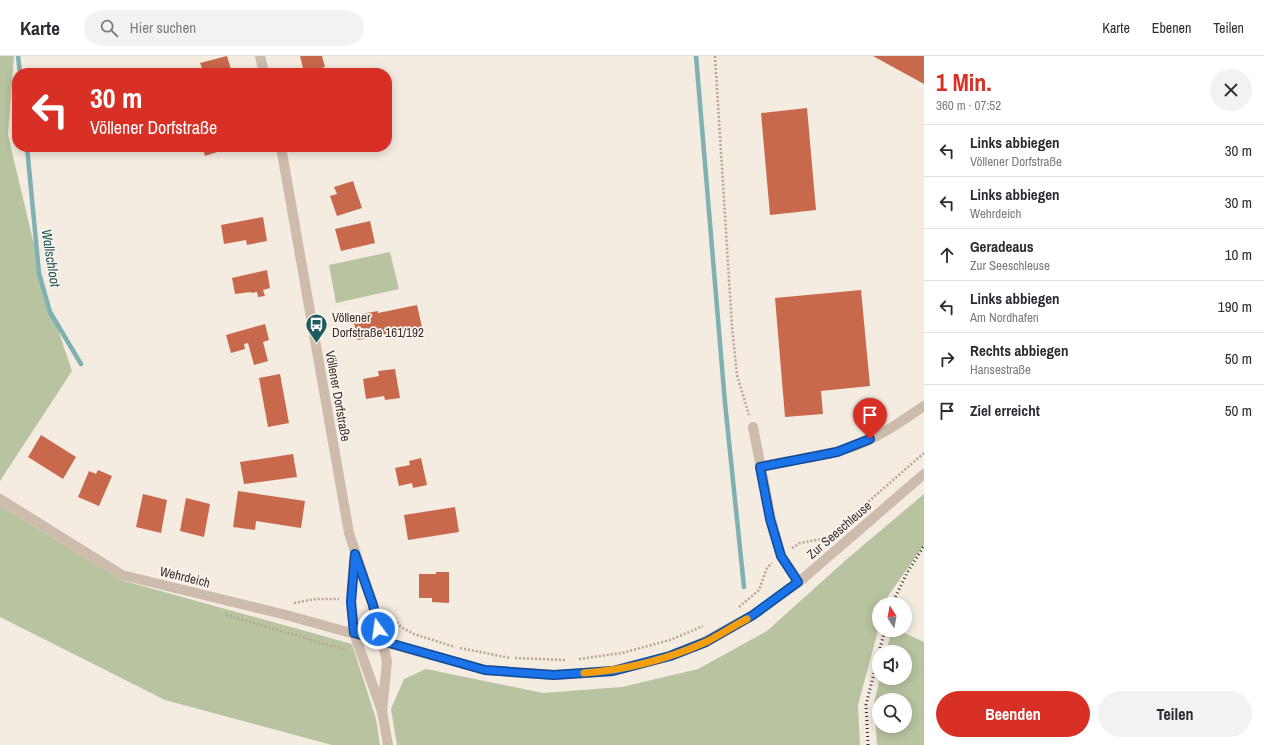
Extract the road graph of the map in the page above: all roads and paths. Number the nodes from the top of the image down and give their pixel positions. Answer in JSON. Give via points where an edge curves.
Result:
{"nodes":[{"id":1,"x":260,"y":56,"type":"edge"},
{"id":2,"x":715,"y":56,"type":"edge"},
{"id":3,"x":263,"y":68,"type":"edge"},
{"id":4,"x":282,"y":152,"type":"edge"},
{"id":5,"x":924,"y":406,"type":"edge"},
{"id":6,"x":753,"y":427,"type":"joint"},
{"id":7,"x":924,"y":453,"type":"edge"},
{"id":8,"x":760,"y":467,"type":"junction"},
{"id":9,"x":924,"y":474,"type":"edge"},
{"id":10,"x":0,"y":499,"type":"edge"},
{"id":11,"x":355,"y":554,"type":"junction"},
{"id":12,"x":781,"y":556,"type":"junction"},
{"id":13,"x":798,"y":582,"type":"junction"},
{"id":14,"x":351,"y":602,"type":"junction"},
{"id":15,"x":373,"y":605,"type":"junction"},
{"id":16,"x":734,"y":610,"type":"dead end"},
{"id":17,"x":286,"y":615,"type":"junction"},
{"id":18,"x":710,"y":623,"type":"dead end"},
{"id":19,"x":354,"y":633,"type":"junction"},
{"id":20,"x":381,"y":641,"type":"junction"},
{"id":21,"x":360,"y":654,"type":"junction"},
{"id":22,"x":578,"y":659,"type":"dead end"},
{"id":23,"x":571,"y":660,"type":"dead end"},
{"id":24,"x":382,"y":711,"type":"junction"},
{"id":25,"x":388,"y":745,"type":"edge"}],
"edges":[{"from":1,"to":3,"type":"street"},
{"from":2,"to":6,"type":"path","via":[[732,327],[743,399]]},
{"from":4,"to":11,"type":"street","name":"Völlener Dorfstraße","via":[[349,533]]},
{"from":5,"to":8,"type":"street","via":[[883,433],[858,445],[837,452]]},
{"from":6,"to":8,"type":"street"},
{"from":7,"to":12,"type":"path","via":[[827,538],[800,543]]},
{"from":8,"to":12,"type":"street","via":[[770,519]]},
{"from":9,"to":13,"type":"street","name":"Zur Seeschleuse"},
{"from":10,"to":17,"type":"street","name":"Wehrdeich","via":[[122,575]]},
{"from":11,"to":14,"type":"street","name":"Völlener Dorfstraße"},
{"from":11,"to":15,"type":"street","name":"Völlener Dorfstraße"},
{"from":12,"to":13,"type":"street"},
{"from":12,"to":16,"type":"path","via":[[767,568],[759,590]]},
{"from":13,"to":20,"type":"street","name":"Zur Seeschleuse","via":[[753,615],[706,642],[670,656],[613,671],[554,675],[485,670]]},
{"from":14,"to":17,"type":"path","via":[[316,598],[290,604]]},
{"from":14,"to":19,"type":"street","name":"Völlener Dorfstraße"},
{"from":15,"to":20,"type":"street","name":"Völlener Dorfstraße"},
{"from":15,"to":23,"type":"path","via":[[385,608],[401,627],[414,634],[460,648],[511,658]]},
{"from":17,"to":19,"type":"street","name":"Wehrdeich"},
{"from":17,"to":21,"type":"path","via":[[281,630]]},
{"from":18,"to":22,"type":"path","via":[[670,640],[622,653]]},
{"from":19,"to":20,"type":"street","name":"Wehrdeich"},
{"from":19,"to":21,"type":"street","name":"Völlener Dorfstraße"},
{"from":20,"to":24,"type":"street","name":"Völlener Dorfstraße","via":[[387,662]]},
{"from":21,"to":24,"type":"street","name":"Völlener Dorfstraße"},
{"from":24,"to":25,"type":"street"}]}
